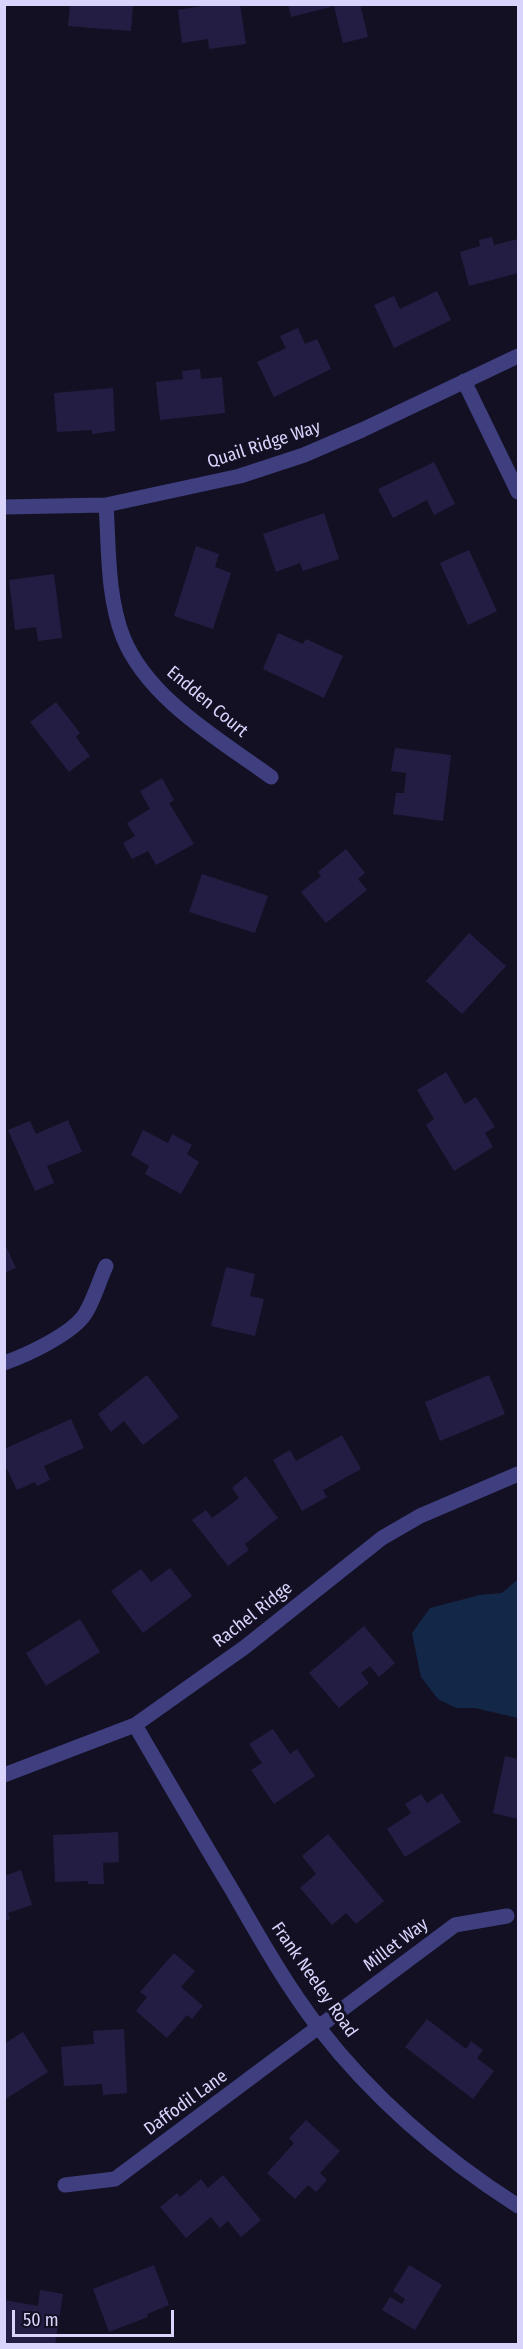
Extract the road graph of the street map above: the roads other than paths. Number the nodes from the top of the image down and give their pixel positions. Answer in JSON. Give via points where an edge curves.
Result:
{"nodes":[{"id":1,"x":519,"y":356,"type":"edge"},
{"id":2,"x":464,"y":381,"type":"junction"},
{"id":3,"x":519,"y":492,"type":"edge"},
{"id":4,"x":106,"y":505,"type":"junction"},
{"id":5,"x":4,"y":507,"type":"edge"},
{"id":6,"x":271,"y":777,"type":"dead end"},
{"id":7,"x":106,"y":1266,"type":"dead end"},
{"id":8,"x":4,"y":1363,"type":"edge"},
{"id":9,"x":519,"y":1474,"type":"edge"},
{"id":10,"x":135,"y":1725,"type":"junction"},
{"id":11,"x":4,"y":1774,"type":"edge"},
{"id":12,"x":507,"y":1916,"type":"dead end"},
{"id":13,"x":320,"y":2028,"type":"junction"},
{"id":14,"x":65,"y":2185,"type":"dead end"},
{"id":15,"x":519,"y":2206,"type":"edge"}],
"edges":[{"from":1,"to":2,"type":"street","name":"Quail Ridge Way"},
{"from":2,"to":3,"type":"street"},
{"from":2,"to":4,"type":"street","name":"Quail Ridge Way","via":[[304,455],[240,476]]},
{"from":4,"to":5,"type":"street","name":"Quail Ridge Way"},
{"from":4,"to":6,"type":"street","name":"Endden Court","via":[[112,595],[124,637],[146,676],[183,712]]},
{"from":7,"to":8,"type":"street","via":[[84,1316],[56,1338]]},
{"from":9,"to":10,"type":"street","name":"Rachel Ridge","via":[[420,1516],[382,1538],[245,1647]]},
{"from":10,"to":11,"type":"street","name":"Rachel Ridge"},
{"from":10,"to":13,"type":"street","name":"Frank Neeley Road","via":[[273,1961]]},
{"from":12,"to":13,"type":"street","name":"Millet Way","via":[[455,1925]]},
{"from":13,"to":14,"type":"street","name":"Daffodil Lane","via":[[115,2179]]},
{"from":13,"to":15,"type":"street","name":"Frank Neeley Road","via":[[409,2125]]}]}
